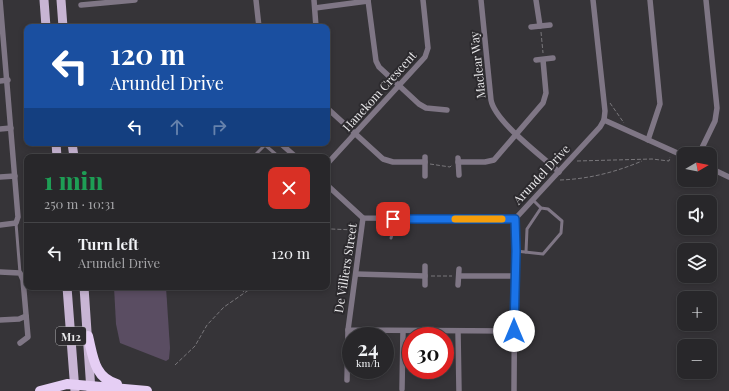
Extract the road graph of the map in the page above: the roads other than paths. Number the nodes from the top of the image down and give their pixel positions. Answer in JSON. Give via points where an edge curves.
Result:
{"nodes":[{"id":1,"x":0,"y":0,"type":"edge"},
{"id":2,"x":44,"y":0,"type":"edge"},
{"id":3,"x":61,"y":0,"type":"edge"},
{"id":4,"x":135,"y":0,"type":"edge"},
{"id":5,"x":256,"y":0,"type":"edge"},
{"id":6,"x":314,"y":0,"type":"edge"},
{"id":7,"x":423,"y":0,"type":"edge"},
{"id":8,"x":481,"y":0,"type":"edge"},
{"id":9,"x":536,"y":0,"type":"edge"},
{"id":10,"x":593,"y":0,"type":"edge"},
{"id":11,"x":650,"y":0,"type":"edge"},
{"id":12,"x":706,"y":0,"type":"edge"},
{"id":13,"x":118,"y":1,"type":"edge"},
{"id":14,"x":368,"y":1,"type":"edge"},
{"id":15,"x":81,"y":5,"type":"dead end"},
{"id":16,"x":315,"y":8,"type":"junction"},
{"id":17,"x":46,"y":24,"type":"edge"},
{"id":18,"x":63,"y":24,"type":"edge"},
{"id":19,"x":259,"y":24,"type":"edge"},
{"id":20,"x":316,"y":24,"type":"edge"},
{"id":21,"x":550,"y":25,"type":"dead end"},
{"id":22,"x":540,"y":26,"type":"junction"},
{"id":23,"x":531,"y":27,"type":"dead end"},
{"id":24,"x":2,"y":33,"type":"edge"},
{"id":25,"x":553,"y":58,"type":"dead end"},
{"id":26,"x":536,"y":60,"type":"dead end"},
{"id":27,"x":543,"y":60,"type":"junction"},
{"id":28,"x":8,"y":80,"type":"junction"},
{"id":29,"x":0,"y":81,"type":"edge"},
{"id":30,"x":399,"y":86,"type":"junction"},
{"id":31,"x":447,"y":110,"type":"dead end"},
{"id":32,"x":330,"y":111,"type":"edge"},
{"id":33,"x":604,"y":120,"type":"junction"},
{"id":34,"x":11,"y":128,"type":"junction"},
{"id":35,"x":0,"y":129,"type":"edge"},
{"id":36,"x":517,"y":134,"type":"junction"},
{"id":37,"x":355,"y":135,"type":"junction"},
{"id":38,"x":648,"y":140,"type":"junction"},
{"id":39,"x":264,"y":146,"type":"edge"},
{"id":40,"x":268,"y":146,"type":"edge"},
{"id":41,"x":283,"y":146,"type":"edge"},
{"id":42,"x":702,"y":147,"type":"edge"},
{"id":43,"x":677,"y":153,"type":"edge"},
{"id":44,"x":256,"y":154,"type":"edge"},
{"id":45,"x":276,"y":154,"type":"edge"},
{"id":46,"x":291,"y":154,"type":"edge"},
{"id":47,"x":330,"y":161,"type":"edge"},
{"id":48,"x":717,"y":171,"type":"edge"},
{"id":49,"x":559,"y":172,"type":"junction"},
{"id":50,"x":459,"y":175,"type":"dead end"},
{"id":51,"x":15,"y":176,"type":"junction"},
{"id":52,"x":425,"y":176,"type":"dead end"},
{"id":53,"x":0,"y":177,"type":"edge"},
{"id":54,"x":729,"y":177,"type":"edge"},
{"id":55,"x":330,"y":188,"type":"edge"},
{"id":56,"x":533,"y":200,"type":"junction"},
{"id":57,"x":541,"y":208,"type":"junction"},
{"id":58,"x":363,"y":218,"type":"junction"},
{"id":59,"x":393,"y":219,"type":"junction"},
{"id":60,"x":515,"y":219,"type":"junction"},
{"id":61,"x":16,"y":223,"type":"junction"},
{"id":62,"x":0,"y":225,"type":"edge"},
{"id":63,"x":391,"y":238,"type":"dead end"},
{"id":64,"x":516,"y":251,"type":"junction"},
{"id":65,"x":526,"y":252,"type":"junction"},
{"id":66,"x":425,"y":266,"type":"dead end"},
{"id":67,"x":459,"y":269,"type":"dead end"},
{"id":68,"x":0,"y":272,"type":"edge"},
{"id":69,"x":20,"y":273,"type":"junction"},
{"id":70,"x":356,"y":274,"type":"junction"},
{"id":71,"x":425,"y":276,"type":"junction"},
{"id":72,"x":459,"y":276,"type":"junction"},
{"id":73,"x":515,"y":276,"type":"junction"},
{"id":74,"x":425,"y":285,"type":"dead end"},
{"id":75,"x":458,"y":285,"type":"dead end"},
{"id":76,"x":68,"y":290,"type":"edge"},
{"id":77,"x":84,"y":290,"type":"edge"},
{"id":78,"x":26,"y":316,"type":"junction"},
{"id":79,"x":0,"y":320,"type":"edge"},
{"id":80,"x":348,"y":327,"type":"edge"},
{"id":81,"x":454,"y":331,"type":"edge"},
{"id":82,"x":458,"y":331,"type":"junction"},
{"id":83,"x":514,"y":331,"type":"junction"},
{"id":84,"x":88,"y":336,"type":"junction"},
{"id":85,"x":20,"y":343,"type":"dead end"},
{"id":86,"x":402,"y":379,"type":"edge"},
{"id":87,"x":75,"y":388,"type":"edge"},
{"id":88,"x":91,"y":388,"type":"edge"},
{"id":89,"x":132,"y":388,"type":"junction"},
{"id":90,"x":402,"y":389,"type":"dead end"},
{"id":91,"x":40,"y":391,"type":"edge"},
{"id":92,"x":146,"y":391,"type":"edge"},
{"id":93,"x":459,"y":391,"type":"edge"},
{"id":94,"x":514,"y":391,"type":"edge"}],
"edges":[{"from":1,"to":24,"type":"street"},
{"from":2,"to":17,"type":"main road"},
{"from":3,"to":18,"type":"main road"},
{"from":4,"to":13,"type":"street"},
{"from":5,"to":19,"type":"street"},
{"from":6,"to":16,"type":"street"},
{"from":7,"to":30,"type":"street","name":"Hanekom Crescent","via":[[428,52]]},
{"from":8,"to":36,"type":"street","name":"Maclear Way","via":[[492,106]]},
{"from":9,"to":22,"type":"street"},
{"from":10,"to":33,"type":"street"},
{"from":11,"to":38,"type":"street","via":[[660,104]]},
{"from":12,"to":42,"type":"street","via":[[717,108],[715,121]]},
{"from":13,"to":15,"type":"street"},
{"from":14,"to":16,"type":"street"},
{"from":14,"to":30,"type":"street","via":[[376,61]]},
{"from":16,"to":20,"type":"street"},
{"from":21,"to":22,"type":"street"},
{"from":22,"to":23,"type":"street"},
{"from":24,"to":28,"type":"street"},
{"from":25,"to":27,"type":"street"},
{"from":26,"to":27,"type":"street"},
{"from":27,"to":36,"type":"street","via":[[545,99]]},
{"from":28,"to":29,"type":"street"},
{"from":28,"to":34,"type":"street"},
{"from":30,"to":31,"type":"street","via":[[426,108]]},
{"from":30,"to":37,"type":"street","name":"Hanekom Crescent"},
{"from":32,"to":37,"type":"street"},
{"from":33,"to":38,"type":"street"},
{"from":33,"to":49,"type":"street","name":"Arundel Drive"},
{"from":34,"to":35,"type":"street"},
{"from":34,"to":51,"type":"street"},
{"from":36,"to":49,"type":"street","name":"Maclear Way"},
{"from":36,"to":50,"type":"street","via":[[494,160],[458,160]]},
{"from":37,"to":47,"type":"street","name":"Hanekom Crescent"},
{"from":37,"to":52,"type":"street","via":[[387,161],[425,160]]},
{"from":38,"to":43,"type":"street"},
{"from":39,"to":44,"type":"lane"},
{"from":40,"to":45,"type":"lane"},
{"from":41,"to":46,"type":"street"},
{"from":48,"to":54,"type":"street"},
{"from":49,"to":56,"type":"street","name":"Arundel Drive"},
{"from":51,"to":53,"type":"street"},
{"from":51,"to":61,"type":"street","via":[[18,217]]},
{"from":55,"to":58,"type":"street"},
{"from":56,"to":57,"type":"lane"},
{"from":56,"to":60,"type":"street","name":"Arundel Drive"},
{"from":57,"to":65,"type":"lane","via":[[527,229]]},
{"from":57,"to":65,"type":"lane","via":[[548,209],[562,221],[561,233],[545,253]]},
{"from":58,"to":59,"type":"street","name":"Arundel Drive"},
{"from":58,"to":70,"type":"street","name":"De Villiers Street"},
{"from":59,"to":60,"type":"street","name":"Arundel Drive"},
{"from":59,"to":63,"type":"lane","via":[[394,231]]},
{"from":60,"to":64,"type":"street"},
{"from":61,"to":62,"type":"street"},
{"from":61,"to":69,"type":"lane"},
{"from":64,"to":65,"type":"lane"},
{"from":64,"to":73,"type":"street"},
{"from":66,"to":71,"type":"street"},
{"from":67,"to":72,"type":"street"},
{"from":68,"to":69,"type":"street"},
{"from":69,"to":78,"type":"street","via":[[23,280]]},
{"from":70,"to":71,"type":"street"},
{"from":70,"to":80,"type":"street","name":"De Villiers Street"},
{"from":71,"to":74,"type":"street"},
{"from":72,"to":73,"type":"street"},
{"from":72,"to":75,"type":"street"},
{"from":73,"to":83,"type":"street"},
{"from":76,"to":87,"type":"main road","number":"M12"},
{"from":77,"to":84,"type":"main road","number":"M12"},
{"from":78,"to":79,"type":"street"},
{"from":78,"to":85,"type":"street","via":[[28,337]]},
{"from":81,"to":82,"type":"street","name":"De Villiers Street"},
{"from":82,"to":83,"type":"street","name":"De Villiers Street"},
{"from":82,"to":93,"type":"street"},
{"from":83,"to":94,"type":"street"},
{"from":84,"to":88,"type":"main road","number":"M12"},
{"from":84,"to":89,"type":"highway","via":[[99,373],[111,382]]},
{"from":86,"to":90,"type":"street"},
{"from":87,"to":88,"type":"highway"},
{"from":87,"to":91,"type":"highway","via":[[63,384]]},
{"from":88,"to":89,"type":"highway"},
{"from":89,"to":92,"type":"highway"}]}
